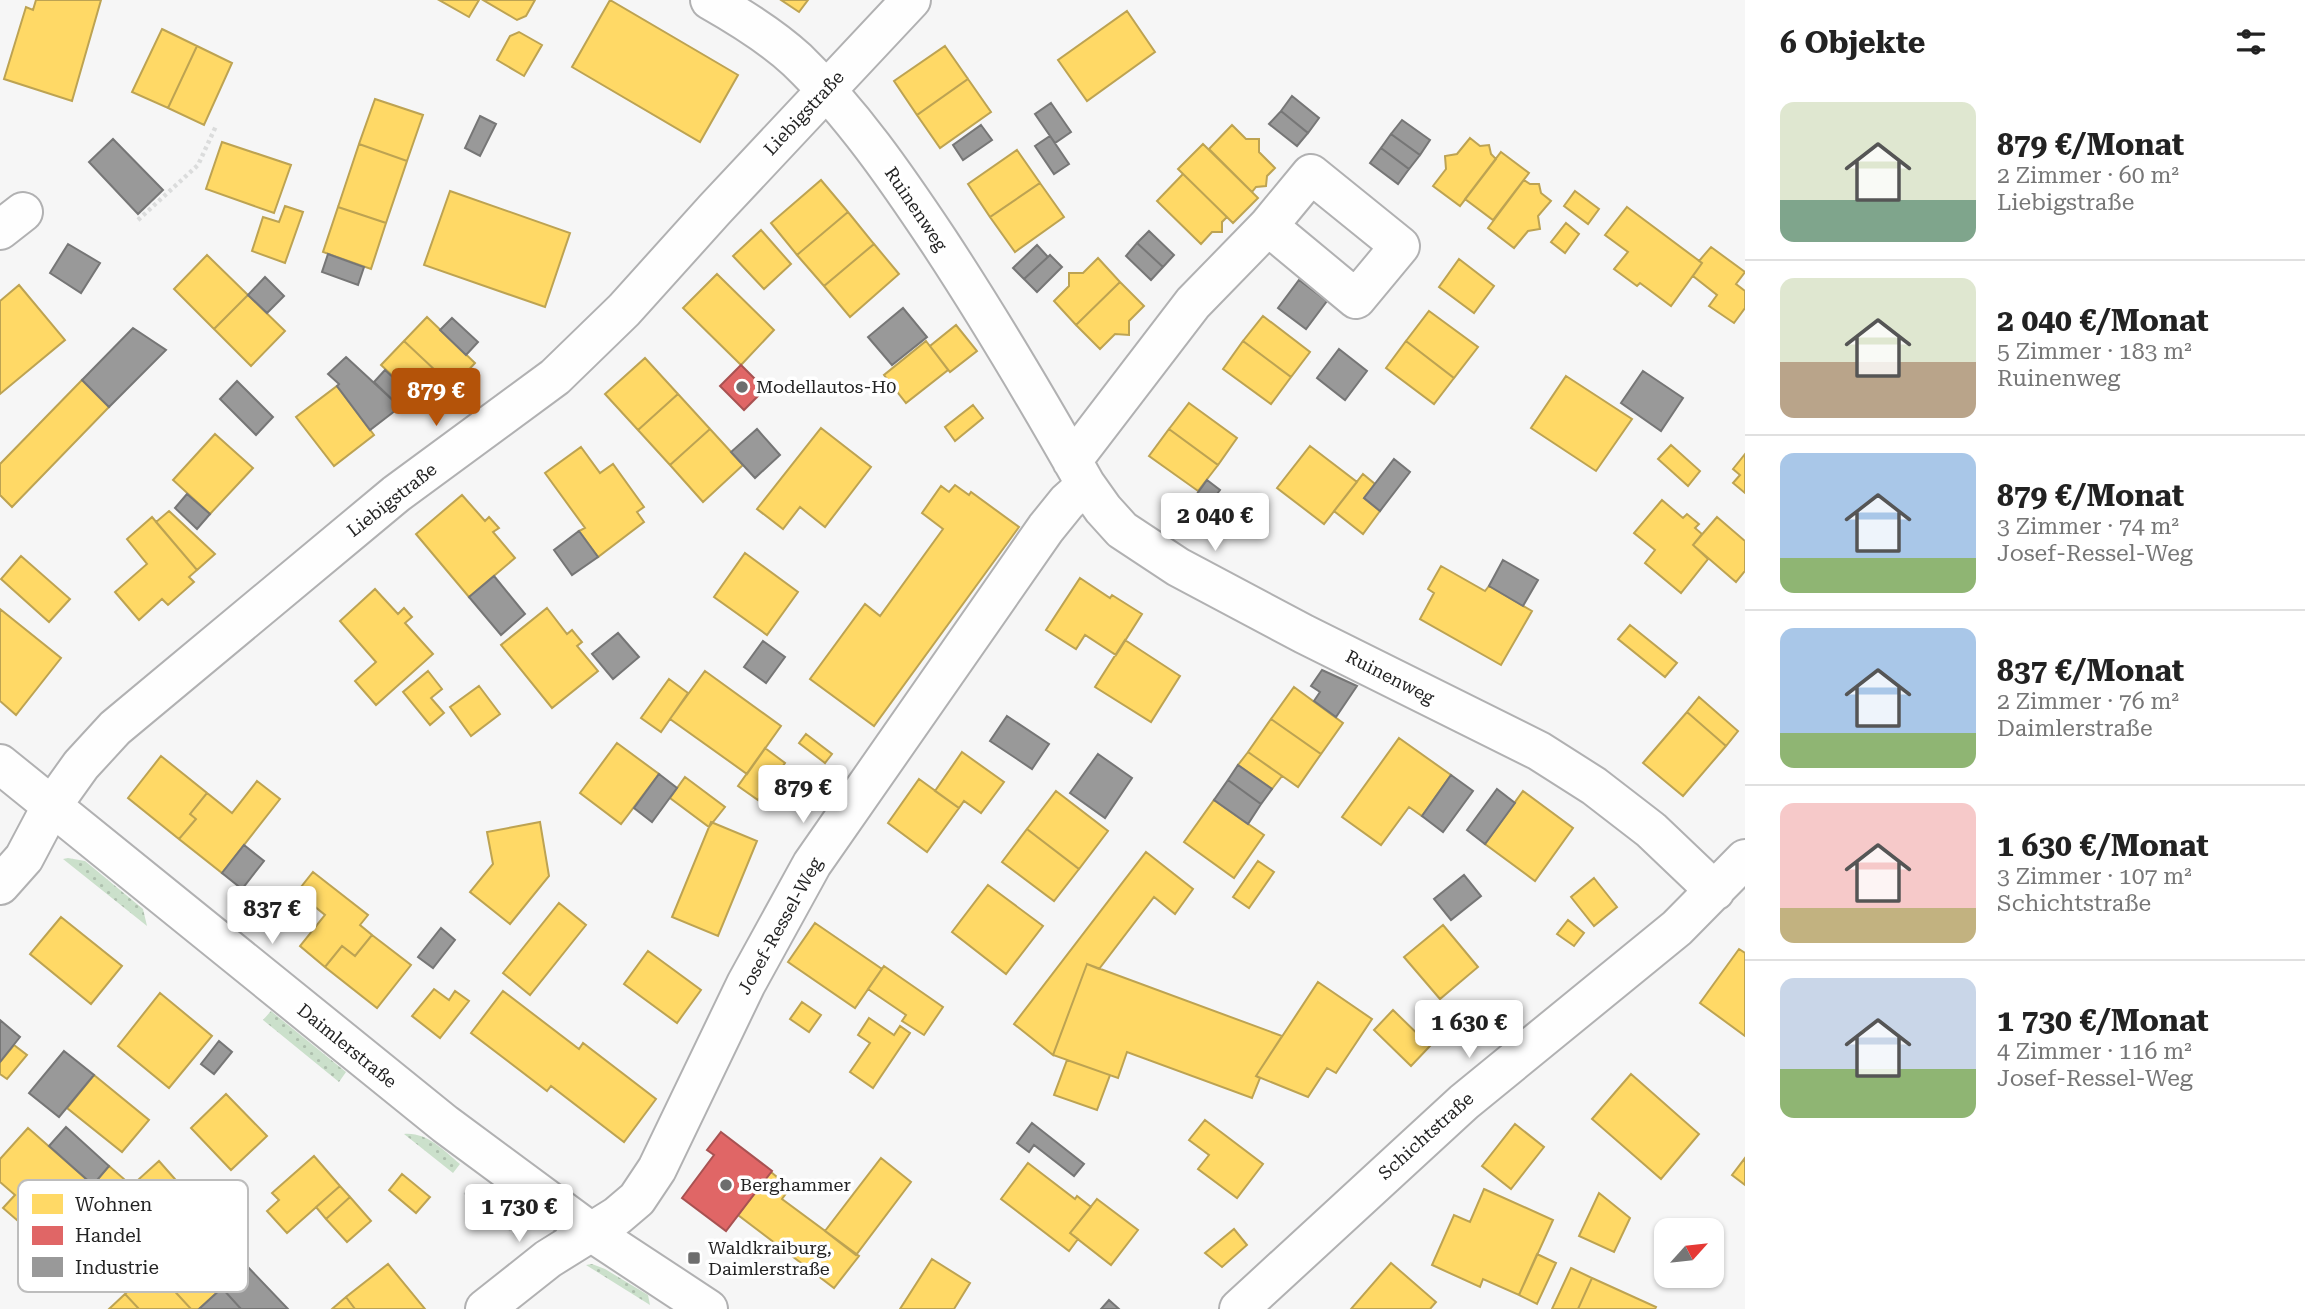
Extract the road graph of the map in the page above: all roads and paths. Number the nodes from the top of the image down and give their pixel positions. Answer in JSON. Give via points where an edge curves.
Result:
{"nodes":[{"id":1,"x":710,"y":0,"type":"edge"},
{"id":2,"x":911,"y":0,"type":"edge"},
{"id":3,"x":826,"y":90,"type":"junction"},
{"id":4,"x":216,"y":126,"type":"dead end"},
{"id":5,"x":138,"y":220,"type":"dead end"},
{"id":6,"x":1268,"y":226,"type":"dead end"},
{"id":7,"x":1079,"y":473,"type":"junction"},
{"id":8,"x":0,"y":764,"type":"edge"},
{"id":9,"x":51,"y":807,"type":"junction"},
{"id":10,"x":1745,"y":859,"type":"edge"},
{"id":11,"x":0,"y":885,"type":"edge"},
{"id":12,"x":1715,"y":891,"type":"junction"},
{"id":13,"x":591,"y":1232,"type":"junction"},
{"id":14,"x":485,"y":1309,"type":"edge"},
{"id":15,"x":709,"y":1309,"type":"edge"},
{"id":16,"x":1239,"y":1309,"type":"edge"}],
"edges":[{"from":1,"to":3,"type":"street","name":"Ruinenweg","via":[[768,36]]},
{"from":2,"to":3,"type":"street","name":"Liebigstraße"},
{"from":3,"to":7,"type":"street","name":"Ruinenweg","via":[[914,203],[979,302]]},
{"from":3,"to":9,"type":"street","name":"Liebigstraße","via":[[624,310],[555,377],[396,494],[173,678],[107,737]]},
{"from":4,"to":5,"type":"path","via":[[198,165]]},
{"from":6,"to":7,"type":"street","via":[[1193,303]]},
{"from":7,"to":12,"type":"street","name":"Ruinenweg","via":[[1122,530],[1178,567],[1538,751],[1651,830]]},
{"from":7,"to":13,"type":"street","name":"Josef-Ressel-Weg","via":[[1067,502],[812,864],[746,985],[657,1168],[636,1199]]},
{"from":8,"to":9,"type":"street","name":"Daimlerstraße"},
{"from":9,"to":11,"type":"street","name":"Liebigstraße","via":[[24,858]]},
{"from":9,"to":13,"type":"street","name":"Daimlerstraße","via":[[445,1124]]},
{"from":10,"to":12,"type":"street","name":"Schichtstraße"},
{"from":12,"to":16,"type":"street","name":"Schichtstraße","via":[[1677,928],[1464,1102]]},
{"from":13,"to":14,"type":"street","name":"Josef-Ressel-Weg"},
{"from":13,"to":15,"type":"street","name":"Daimlerstraße"}]}
